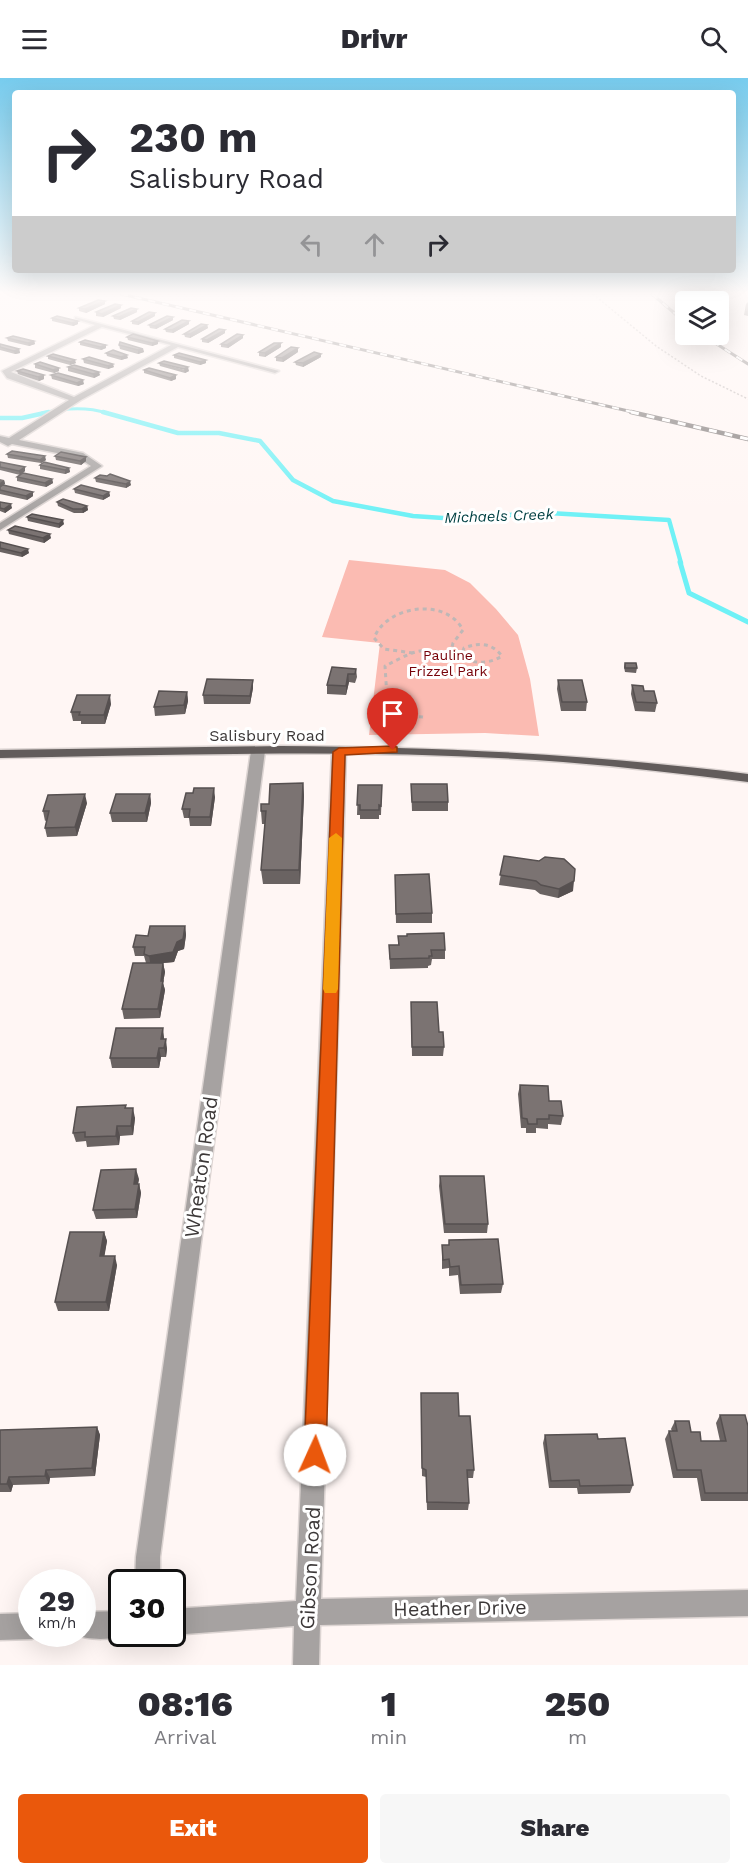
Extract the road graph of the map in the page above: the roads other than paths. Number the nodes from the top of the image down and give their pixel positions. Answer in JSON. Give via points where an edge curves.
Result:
{"nodes":[{"id":1,"x":12,"y":368,"type":"edge"},
{"id":2,"x":135,"y":368,"type":"edge"},
{"id":3,"x":264,"y":368,"type":"edge"},
{"id":4,"x":275,"y":371,"type":"dead end"},
{"id":5,"x":76,"y":400,"type":"junction"},
{"id":6,"x":0,"y":439,"type":"edge"},
{"id":7,"x":12,"y":441,"type":"junction"},
{"id":8,"x":0,"y":448,"type":"edge"},
{"id":9,"x":0,"y":527,"type":"edge"},
{"id":10,"x":258,"y":751,"type":"junction"},
{"id":11,"x":339,"y":752,"type":"junction"},
{"id":12,"x":0,"y":754,"type":"edge"},
{"id":13,"x":748,"y":778,"type":"edge"},
{"id":14,"x":148,"y":1569,"type":"edge"},
{"id":15,"x":748,"y":1603,"type":"edge"},
{"id":16,"x":308,"y":1612,"type":"junction"},
{"id":17,"x":186,"y":1621,"type":"edge"},
{"id":18,"x":18,"y":1626,"type":"edge"},
{"id":19,"x":0,"y":1627,"type":"edge"},
{"id":20,"x":306,"y":1665,"type":"edge"}],
"edges":[{"from":1,"to":5,"type":"street","via":[[6,371],[10,376]]},
{"from":2,"to":5,"type":"street"},
{"from":3,"to":4,"type":"street"},
{"from":5,"to":7,"type":"street"},
{"from":6,"to":7,"type":"street"},
{"from":7,"to":8,"type":"street"},
{"from":7,"to":9,"type":"street","via":[[80,455],[97,466]]},
{"from":10,"to":11,"type":"main road","name":"Salisbury Road"},
{"from":10,"to":12,"type":"main road","name":"Salisbury Road"},
{"from":10,"to":14,"type":"street","name":"Wheaton Road"},
{"from":11,"to":13,"type":"main road","name":"Salisbury Road","via":[[543,755]]},
{"from":11,"to":16,"type":"street","name":"Gibson Road"},
{"from":15,"to":16,"type":"street","name":"Heather Drive"},
{"from":16,"to":17,"type":"street","name":"Heather Drive"},
{"from":16,"to":20,"type":"street","name":"Gibson Road"},
{"from":18,"to":19,"type":"street"}]}
